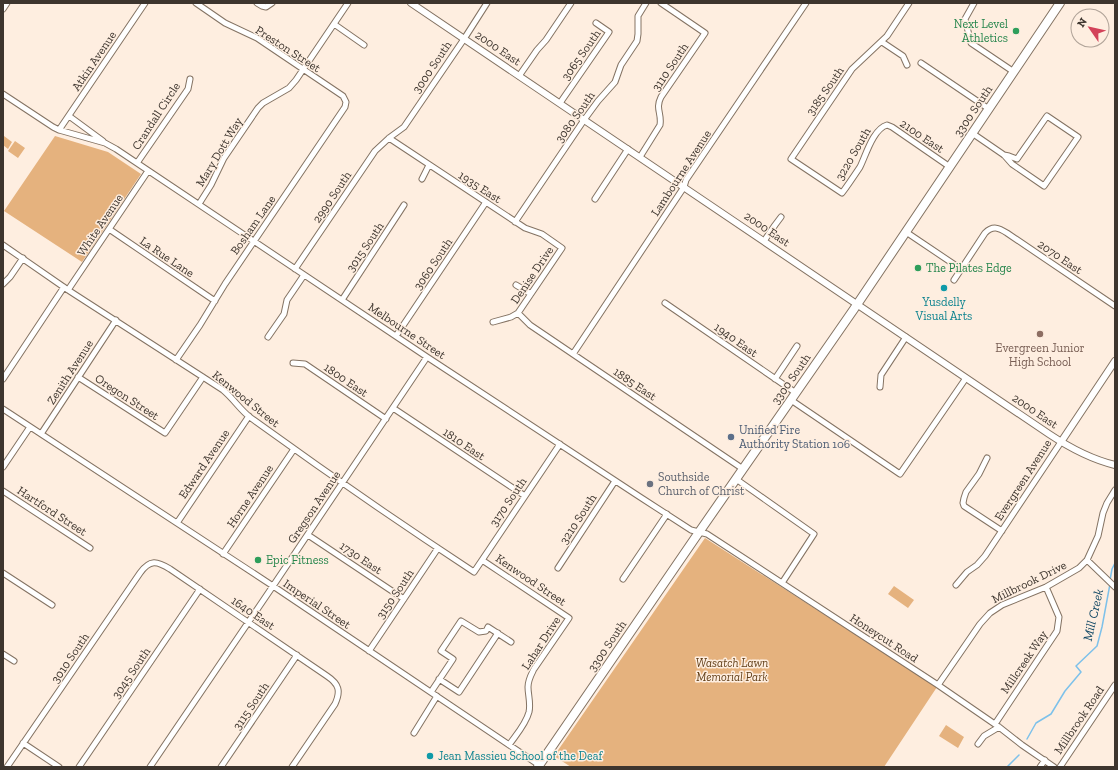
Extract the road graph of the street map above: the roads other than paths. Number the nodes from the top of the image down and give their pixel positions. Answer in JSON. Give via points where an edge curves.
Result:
{"nodes":[{"id":1,"x":7,"y":3,"type":"edge"},
{"id":2,"x":145,"y":3,"type":"edge"},
{"id":3,"x":196,"y":3,"type":"edge"},
{"id":4,"x":257,"y":3,"type":"edge"},
{"id":5,"x":272,"y":3,"type":"edge"},
{"id":6,"x":348,"y":3,"type":"edge"},
{"id":7,"x":411,"y":3,"type":"edge"},
{"id":8,"x":487,"y":3,"type":"edge"},
{"id":9,"x":571,"y":3,"type":"edge"},
{"id":10,"x":646,"y":3,"type":"edge"},
{"id":11,"x":661,"y":3,"type":"edge"},
{"id":12,"x":806,"y":3,"type":"edge"},
{"id":13,"x":909,"y":3,"type":"edge"},
{"id":14,"x":974,"y":3,"type":"edge"},
{"id":15,"x":1060,"y":3,"type":"edge"},
{"id":16,"x":3,"y":9,"type":"edge"},
{"id":17,"x":596,"y":23,"type":"dead end"},
{"id":18,"x":334,"y":24,"type":"junction"},
{"id":19,"x":464,"y":39,"type":"junction"},
{"id":20,"x":882,"y":42,"type":"junction"},
{"id":21,"x":364,"y":45,"type":"dead end"},
{"id":22,"x":921,"y":63,"type":"dead end"},
{"id":23,"x":907,"y":65,"type":"dead end"},
{"id":24,"x":303,"y":69,"type":"junction"},
{"id":25,"x":1014,"y":72,"type":"junction"},
{"id":26,"x":519,"y":76,"type":"junction"},
{"id":27,"x":190,"y":79,"type":"dead end"},
{"id":28,"x":3,"y":94,"type":"edge"},
{"id":29,"x":346,"y":102,"type":"joint"},
{"id":30,"x":560,"y":103,"type":"junction"},
{"id":31,"x":988,"y":109,"type":"junction"},
{"id":32,"x":69,"y":116,"type":"junction"},
{"id":33,"x":584,"y":120,"type":"junction"},
{"id":34,"x":883,"y":126,"type":"joint"},
{"id":35,"x":59,"y":130,"type":"junction"},
{"id":36,"x":972,"y":133,"type":"junction"},
{"id":37,"x":389,"y":138,"type":"junction"},
{"id":38,"x":105,"y":143,"type":"junction"},
{"id":39,"x":628,"y":149,"type":"junction"},
{"id":40,"x":1004,"y":155,"type":"junction"},
{"id":41,"x":640,"y":157,"type":"junction"},
{"id":42,"x":137,"y":163,"type":"junction"},
{"id":43,"x":429,"y":165,"type":"junction"},
{"id":44,"x":950,"y":167,"type":"junction"},
{"id":45,"x":148,"y":171,"type":"junction"},
{"id":46,"x":422,"y":179,"type":"dead end"},
{"id":47,"x":684,"y":187,"type":"junction"},
{"id":48,"x":842,"y":193,"type":"joint"},
{"id":49,"x":594,"y":199,"type":"dead end"},
{"id":50,"x":486,"y":202,"type":"junction"},
{"id":51,"x":199,"y":204,"type":"junction"},
{"id":52,"x":404,"y":205,"type":"dead end"},
{"id":53,"x":781,"y":217,"type":"dead end"},
{"id":54,"x":515,"y":222,"type":"junction"},
{"id":55,"x":109,"y":229,"type":"junction"},
{"id":56,"x":906,"y":232,"type":"junction"},
{"id":57,"x":254,"y":241,"type":"junction"},
{"id":58,"x":764,"y":241,"type":"junction"},
{"id":59,"x":3,"y":245,"type":"edge"},
{"id":60,"x":562,"y":248,"type":"joint"},
{"id":61,"x":23,"y":258,"type":"junction"},
{"id":62,"x":295,"y":269,"type":"junction"},
{"id":63,"x":961,"y":269,"type":"junction"},
{"id":64,"x":304,"y":274,"type":"junction"},
{"id":65,"x":954,"y":280,"type":"dead end"},
{"id":66,"x":3,"y":284,"type":"edge"},
{"id":67,"x":516,"y":285,"type":"dead end"},
{"id":68,"x":66,"y":288,"type":"junction"},
{"id":69,"x":531,"y":294,"type":"junction"},
{"id":70,"x":342,"y":300,"type":"junction"},
{"id":71,"x":215,"y":301,"type":"junction"},
{"id":72,"x":665,"y":303,"type":"dead end"},
{"id":73,"x":858,"y":304,"type":"junction"},
{"id":74,"x":1115,"y":306,"type":"edge"},
{"id":75,"x":518,"y":313,"type":"junction"},
{"id":76,"x":116,"y":320,"type":"junction"},
{"id":77,"x":493,"y":322,"type":"dead end"},
{"id":78,"x":396,"y":336,"type":"junction"},
{"id":79,"x":268,"y":337,"type":"dead end"},
{"id":80,"x":906,"y":337,"type":"junction"},
{"id":81,"x":797,"y":346,"type":"dead end"},
{"id":82,"x":573,"y":354,"type":"junction"},
{"id":83,"x":427,"y":357,"type":"junction"},
{"id":84,"x":176,"y":360,"type":"junction"},
{"id":85,"x":1115,"y":361,"type":"edge"},
{"id":86,"x":293,"y":363,"type":"dead end"},
{"id":87,"x":78,"y":377,"type":"junction"},
{"id":88,"x":203,"y":377,"type":"junction"},
{"id":89,"x":966,"y":378,"type":"junction"},
{"id":90,"x":3,"y":379,"type":"edge"},
{"id":91,"x":775,"y":379,"type":"junction"},
{"id":92,"x":880,"y":387,"type":"dead end"},
{"id":93,"x":793,"y":397,"type":"junction"},
{"id":94,"x":393,"y":408,"type":"junction"},
{"id":95,"x":3,"y":409,"type":"edge"},
{"id":96,"x":249,"y":416,"type":"junction"},
{"id":97,"x":386,"y":419,"type":"junction"},
{"id":98,"x":30,"y":427,"type":"junction"},
{"id":99,"x":41,"y":434,"type":"junction"},
{"id":100,"x":1061,"y":442,"type":"junction"},
{"id":101,"x":560,"y":444,"type":"junction"},
{"id":102,"x":294,"y":449,"type":"junction"},
{"id":103,"x":987,"y":458,"type":"dead end"},
{"id":104,"x":1115,"y":465,"type":"edge"},
{"id":105,"x":3,"y":467,"type":"edge"},
{"id":106,"x":743,"y":469,"type":"junction"},
{"id":107,"x":736,"y":479,"type":"junction"},
{"id":108,"x":615,"y":481,"type":"junction"},
{"id":109,"x":342,"y":483,"type":"junction"},
{"id":110,"x":1115,"y":490,"type":"edge"},
{"id":111,"x":3,"y":491,"type":"edge"},
{"id":112,"x":525,"y":496,"type":"junction"},
{"id":113,"x":667,"y":514,"type":"junction"},
{"id":114,"x":177,"y":523,"type":"junction"},
{"id":115,"x":1002,"y":531,"type":"junction"},
{"id":116,"x":699,"y":532,"type":"junction"},
{"id":117,"x":308,"y":535,"type":"junction"},
{"id":118,"x":90,"y":548,"type":"dead end"},
{"id":119,"x":438,"y":548,"type":"junction"},
{"id":120,"x":223,"y":554,"type":"junction"},
{"id":121,"x":482,"y":560,"type":"junction"},
{"id":122,"x":1088,"y":560,"type":"junction"},
{"id":123,"x":151,"y":563,"type":"joint"},
{"id":124,"x":558,"y":568,"type":"dead end"},
{"id":125,"x":474,"y":572,"type":"joint"},
{"id":126,"x":3,"y":573,"type":"edge"},
{"id":127,"x":623,"y":579,"type":"dead end"},
{"id":128,"x":782,"y":583,"type":"junction"},
{"id":129,"x":956,"y":585,"type":"dead end"},
{"id":130,"x":273,"y":586,"type":"junction"},
{"id":131,"x":1046,"y":586,"type":"junction"},
{"id":132,"x":1115,"y":587,"type":"edge"},
{"id":133,"x":200,"y":590,"type":"junction"},
{"id":134,"x":404,"y":599,"type":"junction"},
{"id":135,"x":52,"y":605,"type":"dead end"},
{"id":136,"x":569,"y":618,"type":"joint"},
{"id":137,"x":248,"y":622,"type":"junction"},
{"id":138,"x":498,"y":633,"type":"junction"},
{"id":139,"x":511,"y":642,"type":"dead end"},
{"id":140,"x":369,"y":651,"type":"junction"},
{"id":141,"x":3,"y":654,"type":"edge"},
{"id":142,"x":297,"y":655,"type":"junction"},
{"id":143,"x":14,"y":661,"type":"dead end"},
{"id":144,"x":439,"y":679,"type":"junction"},
{"id":145,"x":938,"y":685,"type":"junction"},
{"id":146,"x":1114,"y":687,"type":"edge"},
{"id":147,"x":431,"y":692,"type":"junction"},
{"id":148,"x":437,"y":696,"type":"junction"},
{"id":149,"x":997,"y":725,"type":"junction"},
{"id":150,"x":414,"y":733,"type":"dead end"},
{"id":151,"x":24,"y":743,"type":"junction"},
{"id":152,"x":509,"y":744,"type":"junction"},
{"id":153,"x":978,"y":744,"type":"dead end"},
{"id":154,"x":1045,"y":760,"type":"junction"},
{"id":155,"x":539,"y":766,"type":"edge"},
{"id":156,"x":7,"y":767,"type":"edge"},
{"id":157,"x":59,"y":767,"type":"edge"},
{"id":158,"x":78,"y":767,"type":"edge"},
{"id":159,"x":150,"y":767,"type":"edge"},
{"id":160,"x":221,"y":767,"type":"edge"},
{"id":161,"x":292,"y":767,"type":"edge"},
{"id":162,"x":1040,"y":767,"type":"edge"},
{"id":163,"x":1054,"y":767,"type":"edge"},
{"id":164,"x":1060,"y":767,"type":"edge"}],
"edges":[{"from":1,"to":16,"type":"street"},
{"from":2,"to":32,"type":"street","name":"Atkin Avenue"},
{"from":3,"to":24,"type":"street","name":"Preston Street","via":[[225,23],[257,38]]},
{"from":4,"to":5,"type":"street","via":[[266,7]]},
{"from":6,"to":18,"type":"street","name":"Mary Dott Way"},
{"from":7,"to":19,"type":"street","name":"2000 East"},
{"from":8,"to":19,"type":"street","name":"3000 South"},
{"from":9,"to":26,"type":"street"},
{"from":10,"to":33,"type":"street","name":"3080 South","via":[[638,19],[637,41],[621,65],[615,82]]},
{"from":11,"to":41,"type":"street","name":"3110 South","via":[[705,33],[661,97],[658,107],[660,125]]},
{"from":12,"to":47,"type":"street","name":"Lambourne Avenue","via":[[686,180]]},
{"from":13,"to":20,"type":"street","name":"3185 South"},
{"from":14,"to":25,"type":"street","via":[[965,18],[971,43]]},
{"from":15,"to":25,"type":"main road","name":"3300 South"},
{"from":17,"to":30,"type":"street","name":"3065 South","via":[[609,32]]},
{"from":18,"to":21,"type":"street"},
{"from":18,"to":24,"type":"street","name":"Mary Dott Way"},
{"from":19,"to":26,"type":"street","name":"2000 East"},
{"from":19,"to":37,"type":"street","name":"3000 South","via":[[404,127]]},
{"from":20,"to":23,"type":"street","via":[[903,56]]},
{"from":20,"to":48,"type":"street","name":"3185 South","via":[[852,69],[791,159]]},
{"from":22,"to":31,"type":"street"},
{"from":24,"to":29,"type":"street","name":"Preston Street","via":[[342,96]]},
{"from":24,"to":51,"type":"street","name":"Mary Dott Way","via":[[289,88],[258,108],[224,158]]},
{"from":25,"to":31,"type":"main road","name":"3300 South"},
{"from":26,"to":30,"type":"street","name":"2000 East"},
{"from":27,"to":42,"type":"street","name":"Crandall Circle","via":[[188,89]]},
{"from":28,"to":35,"type":"street","name":"Melbourne Street"},
{"from":29,"to":57,"type":"street","name":"Bosham Lane"},
{"from":30,"to":33,"type":"street","name":"2000 East"},
{"from":31,"to":36,"type":"main road","name":"3300 South"},
{"from":32,"to":35,"type":"street","name":"Atkin Avenue"},
{"from":32,"to":38,"type":"street","name":"Melbourne Street"},
{"from":33,"to":39,"type":"street","name":"2000 East"},
{"from":33,"to":54,"type":"street","name":"3080 South"},
{"from":34,"to":44,"type":"street","name":"2100 East","via":[[892,127]]},
{"from":34,"to":48,"type":"street","name":"3220 South","via":[[868,146],[860,166]]},
{"from":35,"to":38,"type":"street","name":"Melbourne Street"},
{"from":36,"to":40,"type":"street"},
{"from":36,"to":44,"type":"main road","name":"3300 South"},
{"from":37,"to":43,"type":"street","name":"1935 East"},
{"from":37,"to":62,"type":"street","name":"2990 South","via":[[375,151]]},
{"from":38,"to":42,"type":"street","name":"Melbourne Street"},
{"from":39,"to":41,"type":"street","name":"2000 East"},
{"from":39,"to":49,"type":"street"},
{"from":40,"to":40,"type":"street","via":[[1012,164],[1044,186],[1078,137],[1047,116],[1017,159]]},
{"from":41,"to":47,"type":"street","name":"2000 East"},
{"from":42,"to":45,"type":"street","name":"Melbourne Street"},
{"from":43,"to":46,"type":"street"},
{"from":43,"to":50,"type":"street","name":"1935 East"},
{"from":44,"to":56,"type":"main road","name":"3300 South"},
{"from":45,"to":51,"type":"street","name":"Melbourne Street"},
{"from":45,"to":55,"type":"street","name":"White Avenue"},
{"from":47,"to":58,"type":"street","name":"2000 East"},
{"from":47,"to":82,"type":"street","name":"Lambourne Avenue"},
{"from":50,"to":54,"type":"street","name":"1935 East"},
{"from":50,"to":78,"type":"street","name":"3060 South"},
{"from":51,"to":57,"type":"street","name":"Melbourne Street"},
{"from":52,"to":70,"type":"street","name":"3015 South"},
{"from":53,"to":58,"type":"street"},
{"from":54,"to":60,"type":"street","name":"1935 East","via":[[542,234]]},
{"from":55,"to":68,"type":"street","name":"White Avenue"},
{"from":55,"to":71,"type":"street","name":"La Rue Lane"},
{"from":56,"to":63,"type":"street"},
{"from":56,"to":73,"type":"main road","name":"3300 South"},
{"from":57,"to":62,"type":"street","name":"Melbourne Street"},
{"from":57,"to":71,"type":"street","name":"Bosham Lane"},
{"from":58,"to":73,"type":"street","name":"2000 East"},
{"from":59,"to":61,"type":"street","name":"Kenwood Street"},
{"from":60,"to":69,"type":"street","name":"Denise Drive"},
{"from":61,"to":66,"type":"street"},
{"from":61,"to":68,"type":"street","name":"Kenwood Street"},
{"from":62,"to":64,"type":"street","name":"Melbourne Street"},
{"from":63,"to":65,"type":"street"},
{"from":63,"to":74,"type":"street","name":"2070 East","via":[[988,229],[993,227],[1001,229]]},
{"from":64,"to":70,"type":"street","name":"Melbourne Street"},
{"from":64,"to":79,"type":"street","via":[[287,300],[284,314]]},
{"from":67,"to":69,"type":"street"},
{"from":68,"to":76,"type":"street","name":"Kenwood Street"},
{"from":68,"to":90,"type":"street","name":"White Avenue"},
{"from":69,"to":75,"type":"street","name":"Denise Drive"},
{"from":70,"to":78,"type":"street","name":"Melbourne Street"},
{"from":71,"to":84,"type":"street","name":"Bosham Lane"},
{"from":72,"to":91,"type":"street","name":"1940 East"},
{"from":73,"to":80,"type":"street","name":"2000 East"},
{"from":73,"to":93,"type":"main road","name":"3300 South"},
{"from":75,"to":77,"type":"street"},
{"from":75,"to":82,"type":"street","name":"1885 East","via":[[530,325]]},
{"from":76,"to":84,"type":"street","name":"Kenwood Street"},
{"from":76,"to":87,"type":"street","name":"Zenith Avenue"},
{"from":78,"to":83,"type":"street","name":"Melbourne Street"},
{"from":80,"to":89,"type":"street","name":"2000 East"},
{"from":80,"to":92,"type":"street","via":[[881,375]]},
{"from":81,"to":91,"type":"street"},
{"from":82,"to":106,"type":"street","name":"1885 East"},
{"from":83,"to":94,"type":"street","name":"Gregson Avenue"},
{"from":83,"to":101,"type":"street","name":"Melbourne Street"},
{"from":84,"to":88,"type":"street","name":"Kenwood Street"},
{"from":85,"to":100,"type":"street","name":"Evergreen Avenue"},
{"from":86,"to":97,"type":"street","name":"1800 East","via":[[305,364]]},
{"from":87,"to":88,"type":"street","name":"Oregon Street","via":[[165,433]]},
{"from":87,"to":99,"type":"street","name":"Zenith Avenue"},
{"from":88,"to":96,"type":"street","name":"Kenwood Street","via":[[230,396]]},
{"from":89,"to":93,"type":"street","name":"1940 East","via":[[900,474]]},
{"from":89,"to":100,"type":"street","name":"2000 East"},
{"from":91,"to":93,"type":"street","name":"1940 East"},
{"from":93,"to":106,"type":"main road","name":"3300 South"},
{"from":94,"to":97,"type":"street","name":"Gregson Avenue"},
{"from":94,"to":112,"type":"street","name":"1810 East"},
{"from":95,"to":98,"type":"street","name":"Imperial Street"},
{"from":96,"to":102,"type":"street","name":"Kenwood Street"},
{"from":96,"to":114,"type":"street","name":"Edward Avenue"},
{"from":97,"to":109,"type":"street","name":"Gregson Avenue"},
{"from":98,"to":99,"type":"street","name":"Imperial Street"},
{"from":98,"to":105,"type":"street"},
{"from":99,"to":114,"type":"street","name":"Imperial Street"},
{"from":100,"to":104,"type":"street","name":"2000 East","via":[[1088,456]]},
{"from":100,"to":115,"type":"street","name":"Evergreen Avenue"},
{"from":101,"to":108,"type":"street","name":"Melbourne Street"},
{"from":101,"to":112,"type":"street","name":"3170 South"},
{"from":102,"to":109,"type":"street","name":"Kenwood Street"},
{"from":102,"to":120,"type":"street","name":"Horne Avenue"},
{"from":103,"to":115,"type":"street","via":[[966,492],[963,502],[964,506]]},
{"from":106,"to":107,"type":"main road","name":"3300 South"},
{"from":107,"to":116,"type":"main road","name":"3300 South"},
{"from":107,"to":128,"type":"street","via":[[814,534]]},
{"from":108,"to":113,"type":"street","name":"Melbourne Street"},
{"from":108,"to":124,"type":"street","name":"3210 South"},
{"from":109,"to":117,"type":"street","name":"Gregson Avenue"},
{"from":109,"to":119,"type":"street","name":"Kenwood Street"},
{"from":110,"to":122,"type":"street","via":[[1103,513],[1098,536]]},
{"from":111,"to":118,"type":"street","name":"Hartford Street"},
{"from":112,"to":121,"type":"street","name":"3170 South"},
{"from":113,"to":116,"type":"street","name":"Melbourne Street","via":[[690,530]]},
{"from":113,"to":127,"type":"street"},
{"from":114,"to":120,"type":"street","name":"Imperial Street"},
{"from":115,"to":129,"type":"street","name":"Evergreen Avenue","via":[[980,562]]},
{"from":116,"to":128,"type":"street","name":"Honeycut Road","via":[[707,534]]},
{"from":116,"to":155,"type":"main road","name":"3300 South"},
{"from":117,"to":130,"type":"street","name":"Gregson Avenue"},
{"from":117,"to":134,"type":"street","name":"1730 East"},
{"from":119,"to":125,"type":"street","name":"Kenwood Street"},
{"from":119,"to":134,"type":"street","name":"3150 South"},
{"from":120,"to":130,"type":"street","name":"Imperial Street"},
{"from":121,"to":125,"type":"street","name":"3170 South"},
{"from":121,"to":136,"type":"street","name":"Kenwood Street"},
{"from":122,"to":131,"type":"street","name":"Millbrook Drive","via":[[1079,568]]},
{"from":122,"to":132,"type":"street"},
{"from":123,"to":133,"type":"street","name":"1640 East","via":[[166,567]]},
{"from":123,"to":151,"type":"street","name":"3010 South","via":[[140,573]]},
{"from":126,"to":135,"type":"street"},
{"from":128,"to":145,"type":"street","name":"Honeycut Road"},
{"from":130,"to":137,"type":"street","name":"Gregson Avenue"},
{"from":130,"to":140,"type":"street","name":"Imperial Street"},
{"from":131,"to":145,"type":"street","name":"Millbrook Drive","via":[[990,613]]},
{"from":131,"to":149,"type":"street","name":"Millcreek Way","via":[[1059,617],[1057,631]]},
{"from":133,"to":137,"type":"street","name":"1640 East"},
{"from":133,"to":158,"type":"street","name":"3045 South"},
{"from":134,"to":140,"type":"street","name":"3150 South"},
{"from":136,"to":152,"type":"street","name":"Lahar Drive","via":[[530,675],[529,713]]},
{"from":137,"to":142,"type":"street","name":"1640 East"},
{"from":137,"to":159,"type":"street","name":"Gregson Avenue"},
{"from":138,"to":139,"type":"street"},
{"from":138,"to":144,"type":"street","via":[[459,692]]},
{"from":138,"to":144,"type":"street","via":[[488,627],[486,631],[479,632],[462,620],[441,650],[453,658]]},
{"from":140,"to":147,"type":"street","name":"Imperial Street"},
{"from":141,"to":143,"type":"street"},
{"from":142,"to":160,"type":"street","name":"3115 South"},
{"from":142,"to":161,"type":"street","name":"1640 East","via":[[335,683],[338,697]]},
{"from":144,"to":147,"type":"street"},
{"from":145,"to":149,"type":"street","name":"Honeycut Road"},
{"from":146,"to":164,"type":"street","name":"Millbrook Road"},
{"from":147,"to":148,"type":"street","name":"Imperial Street"},
{"from":148,"to":150,"type":"street"},
{"from":148,"to":152,"type":"street","name":"Imperial Street"},
{"from":149,"to":153,"type":"street"},
{"from":149,"to":154,"type":"street","name":"Honeycut Road"},
{"from":151,"to":156,"type":"street","name":"3010 South"},
{"from":151,"to":157,"type":"street"},
{"from":152,"to":155,"type":"street","name":"Imperial Street"},
{"from":154,"to":162,"type":"street"},
{"from":154,"to":163,"type":"street","name":"Honeycut Road"}]}
